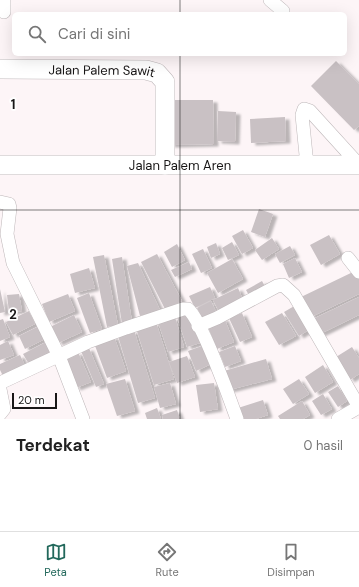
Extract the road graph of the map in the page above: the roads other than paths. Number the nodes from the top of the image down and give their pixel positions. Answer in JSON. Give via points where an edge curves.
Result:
{"nodes":[{"id":1,"x":270,"y":0,"type":"edge"},
{"id":2,"x":283,"y":11,"type":"dead end"},
{"id":3,"x":0,"y":69,"type":"edge"},
{"id":4,"x":0,"y":165,"type":"edge"},
{"id":5,"x":165,"y":165,"type":"junction"},
{"id":6,"x":307,"y":165,"type":"junction"},
{"id":7,"x":359,"y":165,"type":"edge"},
{"id":8,"x":0,"y":202,"type":"edge"},
{"id":9,"x":348,"y":258,"type":"dead end"},
{"id":10,"x":359,"y":272,"type":"edge"},
{"id":11,"x":198,"y":326,"type":"junction"},
{"id":12,"x":59,"y":356,"type":"junction"},
{"id":13,"x":0,"y":383,"type":"edge"},
{"id":14,"x":0,"y":389,"type":"edge"},
{"id":15,"x":359,"y":407,"type":"edge"},
{"id":16,"x":0,"y":414,"type":"edge"},
{"id":17,"x":83,"y":419,"type":"edge"},
{"id":18,"x":237,"y":419,"type":"edge"},
{"id":19,"x":338,"y":419,"type":"edge"}],
"edges":[{"from":1,"to":2,"type":"street"},
{"from":3,"to":5,"type":"street","name":"Jalan Palem Sawit","via":[[146,70],[156,74],[164,82]]},
{"from":4,"to":5,"type":"street","name":"Jalan Palem Aren"},
{"from":5,"to":6,"type":"street","name":"Jalan Palem Aren"},
{"from":6,"to":7,"type":"street","name":"Jalan Palem Aren"},
{"from":6,"to":7,"type":"street","via":[[302,115],[304,109],[310,111]]},
{"from":8,"to":12,"type":"street","via":[[9,204],[10,208],[7,234],[13,263]]},
{"from":9,"to":10,"type":"street"},
{"from":11,"to":12,"type":"street","via":[[190,311],[183,309],[126,328]]},
{"from":11,"to":15,"type":"street","via":[[283,285],[294,295]]},
{"from":11,"to":18,"type":"street"},
{"from":12,"to":13,"type":"street"},
{"from":12,"to":17,"type":"street"},
{"from":14,"to":16,"type":"street","via":[[4,409]]},
{"from":15,"to":19,"type":"street"}]}
